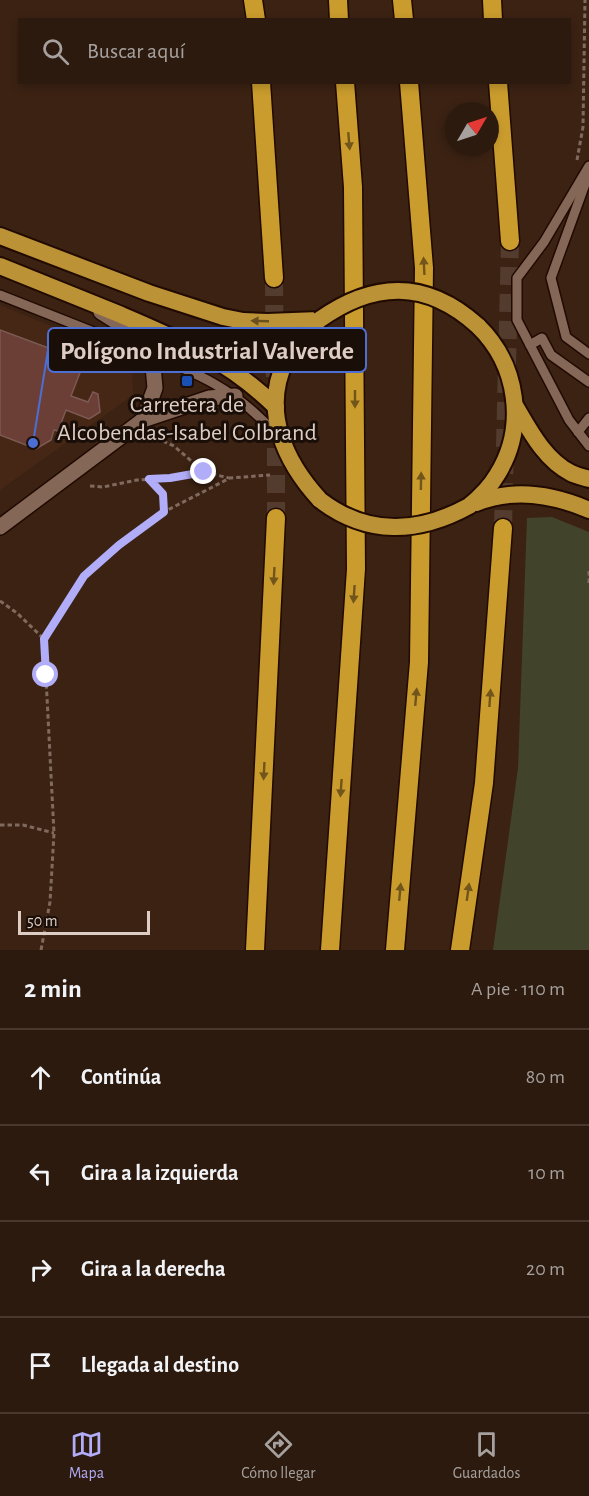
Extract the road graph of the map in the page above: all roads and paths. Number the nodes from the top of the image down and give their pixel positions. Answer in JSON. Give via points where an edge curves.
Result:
{"nodes":[{"id":1,"x":253,"y":0,"type":"edge"},
{"id":2,"x":338,"y":0,"type":"edge"},
{"id":3,"x":402,"y":0,"type":"edge"},
{"id":4,"x":492,"y":0,"type":"edge"},
{"id":5,"x":585,"y":0,"type":"edge"},
{"id":6,"x":256,"y":18,"type":"edge"},
{"id":7,"x":339,"y":18,"type":"edge"},
{"id":8,"x":404,"y":18,"type":"edge"},
{"id":9,"x":493,"y":18,"type":"edge"},
{"id":10,"x":261,"y":84,"type":"edge"},
{"id":11,"x":345,"y":84,"type":"edge"},
{"id":12,"x":409,"y":84,"type":"edge"},
{"id":13,"x":498,"y":84,"type":"edge"},
{"id":14,"x":577,"y":161,"type":"dead end"},
{"id":15,"x":589,"y":166,"type":"edge"},
{"id":16,"x":589,"y":173,"type":"edge"},
{"id":17,"x":0,"y":236,"type":"edge"},
{"id":18,"x":510,"y":241,"type":"tunnel mouth"},
{"id":19,"x":0,"y":266,"type":"edge"},
{"id":20,"x":274,"y":278,"type":"tunnel mouth"},
{"id":21,"x":61,"y":290,"type":"junction"},
{"id":22,"x":0,"y":295,"type":"edge"},
{"id":23,"x":319,"y":320,"type":"junction"},
{"id":24,"x":530,"y":345,"type":"junction"},
{"id":25,"x":589,"y":354,"type":"edge"},
{"id":26,"x":152,"y":356,"type":"junction"},
{"id":27,"x":589,"y":382,"type":"edge"},
{"id":28,"x":235,"y":396,"type":"junction"},
{"id":29,"x":276,"y":407,"type":"junction"},
{"id":30,"x":516,"y":407,"type":"junction"},
{"id":31,"x":589,"y":418,"type":"edge"},
{"id":32,"x":143,"y":420,"type":"junction"},
{"id":33,"x":579,"y":432,"type":"junction"},
{"id":34,"x":156,"y":438,"type":"dead end"},
{"id":35,"x":281,"y":441,"type":"junction"},
{"id":36,"x":589,"y":446,"type":"edge"},
{"id":37,"x":204,"y":472,"type":"junction"},
{"id":38,"x":270,"y":475,"type":"dead end"},
{"id":39,"x":588,"y":476,"type":"edge"},
{"id":40,"x":230,"y":478,"type":"junction"},
{"id":41,"x":149,"y":479,"type":"junction"},
{"id":42,"x":90,"y":486,"type":"dead end"},
{"id":43,"x":469,"y":506,"type":"junction"},
{"id":44,"x":589,"y":510,"type":"edge"},
{"id":45,"x":164,"y":512,"type":"junction"},
{"id":46,"x":276,"y":518,"type":"tunnel mouth"},
{"id":47,"x":0,"y":526,"type":"edge"},
{"id":48,"x":503,"y":528,"type":"tunnel mouth"},
{"id":49,"x":589,"y":571,"type":"edge"},
{"id":50,"x":589,"y":586,"type":"edge"},
{"id":51,"x":0,"y":601,"type":"edge"},
{"id":52,"x":44,"y":639,"type":"junction"},
{"id":53,"x":0,"y":825,"type":"edge"},
{"id":54,"x":54,"y":833,"type":"junction"},
{"id":55,"x":41,"y":950,"type":"edge"},
{"id":56,"x":254,"y":950,"type":"edge"},
{"id":57,"x":330,"y":950,"type":"edge"},
{"id":58,"x":395,"y":950,"type":"edge"},
{"id":59,"x":460,"y":950,"type":"edge"}],
"edges":[{"from":1,"to":6,"type":"highway"},
{"from":2,"to":7,"type":"highway"},
{"from":3,"to":8,"type":"highway"},
{"from":4,"to":9,"type":"highway"},
{"from":5,"to":14,"type":"path","via":[[583,127]]},
{"from":10,"to":20,"type":"highway"},
{"from":11,"to":57,"type":"highway","one_way":true,"via":[[353,188],[356,568]]},
{"from":58,"to":12,"type":"highway","one_way":true,"via":[[419,662],[424,268]]},
{"from":13,"to":18,"type":"highway"},
{"from":15,"to":24,"type":"lane","via":[[544,242],[517,278],[517,320]]},
{"from":16,"to":25,"type":"lane","via":[[551,278],[566,338]]},
{"from":23,"to":17,"type":"highway","one_way":true,"via":[[267,322],[223,317]]},
{"from":19,"to":21,"type":"highway"},
{"from":21,"to":26,"type":"street","via":[[131,331]]},
{"from":21,"to":29,"type":"highway","via":[[197,348],[255,386]]},
{"from":22,"to":26,"type":"lane"},
{"from":23,"to":29,"type":"highway","via":[[286,360]]},
{"from":23,"to":30,"type":"highway","bridge":true,"via":[[362,295],[387,290],[413,291],[440,300],[466,315],[486,334],[502,358]]},
{"from":24,"to":27,"type":"lane","via":[[542,338],[551,355]]},
{"from":24,"to":33,"type":"lane"},
{"from":26,"to":28,"type":"lane"},
{"from":26,"to":32,"type":"street","via":[[155,388]]},
{"from":28,"to":32,"type":"street","via":[[209,398]]},
{"from":28,"to":35,"type":"lane"},
{"from":29,"to":35,"type":"highway"},
{"from":30,"to":39,"type":"highway","via":[[555,462],[571,473]]},
{"from":30,"to":43,"type":"highway","via":[[514,436],[505,461]]},
{"from":31,"to":33,"type":"lane"},
{"from":32,"to":47,"type":"street"},
{"from":33,"to":36,"type":"lane"},
{"from":34,"to":37,"type":"path","via":[[174,446]]},
{"from":35,"to":43,"type":"highway","bridge":true,"via":[[303,481],[320,500],[354,520],[400,527],[428,524]]},
{"from":37,"to":40,"type":"path"},
{"from":37,"to":41,"type":"path"},
{"from":38,"to":40,"type":"path"},
{"from":40,"to":45,"type":"path"},
{"from":41,"to":42,"type":"path"},
{"from":41,"to":45,"type":"path","via":[[163,494]]},
{"from":43,"to":44,"type":"highway","via":[[512,493],[553,498]]},
{"from":45,"to":52,"type":"path","via":[[84,576]]},
{"from":46,"to":56,"type":"highway","one_way":true},
{"from":59,"to":48,"type":"highway","one_way":true,"via":[[484,783]]},
{"from":49,"to":50,"type":"path"},
{"from":51,"to":52,"type":"path"},
{"from":52,"to":54,"type":"path"},
{"from":53,"to":54,"type":"path","via":[[23,825]]},
{"from":54,"to":55,"type":"path","via":[[50,902]]}]}
